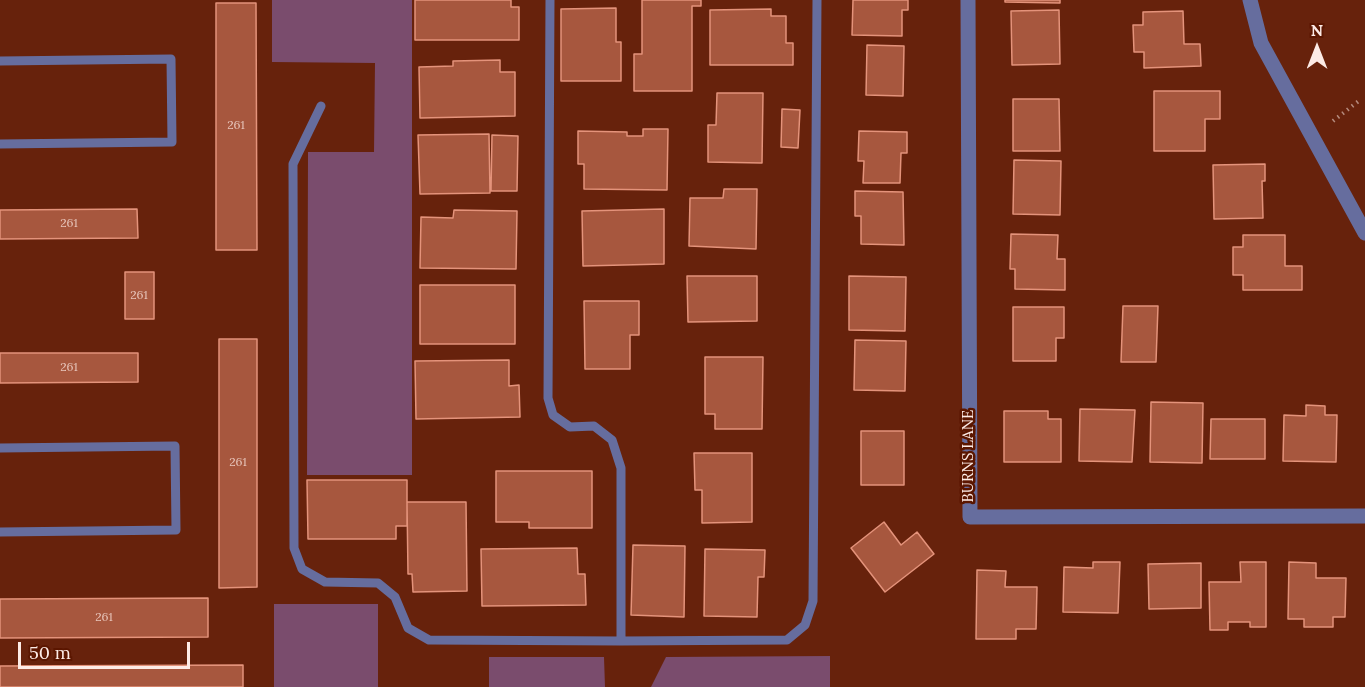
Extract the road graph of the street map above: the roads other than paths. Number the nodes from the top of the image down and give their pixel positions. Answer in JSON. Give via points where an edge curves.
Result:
{"nodes":[{"id":1,"x":550,"y":0,"type":"edge"},
{"id":2,"x":818,"y":0,"type":"edge"},
{"id":3,"x":968,"y":0,"type":"edge"},
{"id":4,"x":1251,"y":0,"type":"edge"},
{"id":5,"x":0,"y":61,"type":"edge"},
{"id":6,"x":321,"y":106,"type":"dead end"},
{"id":7,"x":0,"y":144,"type":"edge"},
{"id":8,"x":1365,"y":232,"type":"edge"},
{"id":9,"x":0,"y":448,"type":"edge"},
{"id":10,"x":1365,"y":516,"type":"edge"},
{"id":11,"x":0,"y":532,"type":"edge"},
{"id":12,"x":621,"y":641,"type":"junction"}],
"edges":[{"from":1,"to":12,"type":"lane","via":[[548,398],[553,415],[570,427],[594,426],[612,440],[621,468]]},
{"from":2,"to":12,"type":"lane","via":[[813,601],[805,626],[788,640]]},
{"from":3,"to":10,"type":"street","name":"BURNS LANE","via":[[970,517]]},
{"from":4,"to":8,"type":"street","via":[[1261,43]]},
{"from":5,"to":7,"type":"lane","via":[[171,59],[172,142]]},
{"from":6,"to":12,"type":"lane","via":[[292,164],[294,548],[302,569],[325,582],[378,583],[395,597],[408,628],[429,640]]},
{"from":9,"to":11,"type":"lane","via":[[175,446],[176,530]]}]}
